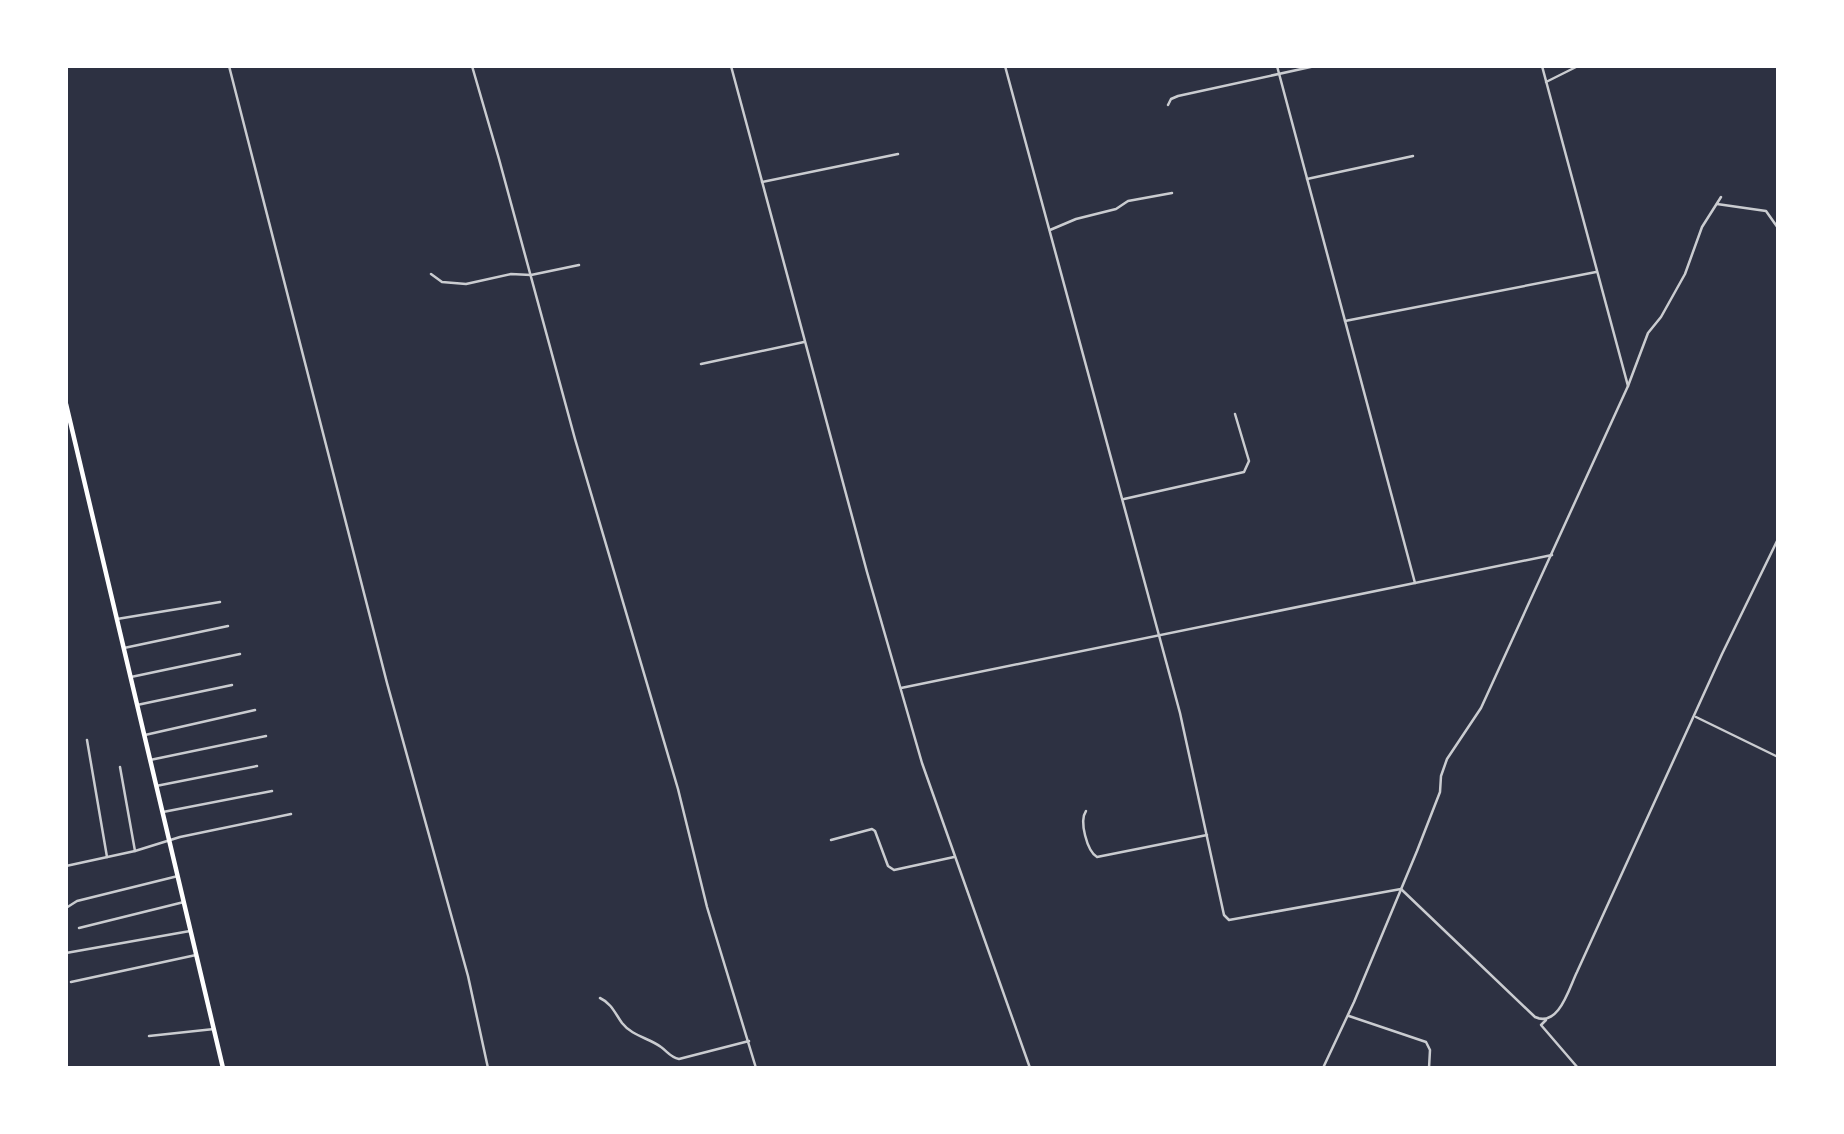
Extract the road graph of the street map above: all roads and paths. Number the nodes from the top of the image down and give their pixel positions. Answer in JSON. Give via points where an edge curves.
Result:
{"nodes":[{"id":1,"x":229,"y":66,"type":"edge"},
{"id":2,"x":472,"y":66,"type":"edge"},
{"id":3,"x":731,"y":66,"type":"edge"},
{"id":4,"x":1005,"y":66,"type":"edge"},
{"id":5,"x":1277,"y":66,"type":"edge"},
{"id":6,"x":1315,"y":66,"type":"edge"},
{"id":7,"x":1542,"y":66,"type":"edge"},
{"id":8,"x":1576,"y":67,"type":"edge"},
{"id":9,"x":1279,"y":74,"type":"junction"},
{"id":10,"x":1546,"y":82,"type":"junction"},
{"id":11,"x":1168,"y":105,"type":"dead end"},
{"id":12,"x":898,"y":154,"type":"dead end"},
{"id":13,"x":1413,"y":156,"type":"dead end"},
{"id":14,"x":1307,"y":179,"type":"junction"},
{"id":15,"x":762,"y":182,"type":"junction"},
{"id":16,"x":1172,"y":193,"type":"dead end"},
{"id":17,"x":1721,"y":197,"type":"dead end"},
{"id":18,"x":1717,"y":204,"type":"junction"},
{"id":19,"x":1777,"y":228,"type":"edge"},
{"id":20,"x":1049,"y":231,"type":"junction"},
{"id":21,"x":579,"y":265,"type":"dead end"},
{"id":22,"x":1597,"y":271,"type":"junction"},
{"id":23,"x":431,"y":274,"type":"dead end"},
{"id":24,"x":531,"y":275,"type":"junction"},
{"id":25,"x":1345,"y":321,"type":"junction"},
{"id":26,"x":805,"y":342,"type":"junction"},
{"id":27,"x":701,"y":364,"type":"dead end"},
{"id":28,"x":1628,"y":386,"type":"junction"},
{"id":29,"x":66,"y":404,"type":"edge"},
{"id":30,"x":1235,"y":414,"type":"dead end"},
{"id":31,"x":1124,"y":499,"type":"junction"},
{"id":32,"x":1777,"y":539,"type":"edge"},
{"id":33,"x":1552,"y":555,"type":"junction"},
{"id":34,"x":1415,"y":583,"type":"junction"},
{"id":35,"x":220,"y":602,"type":"dead end"},
{"id":36,"x":117,"y":620,"type":"junction"},
{"id":37,"x":228,"y":626,"type":"dead end"},
{"id":38,"x":1158,"y":634,"type":"junction"},
{"id":39,"x":124,"y":648,"type":"junction"},
{"id":40,"x":240,"y":654,"type":"dead end"},
{"id":41,"x":131,"y":677,"type":"junction"},
{"id":42,"x":232,"y":685,"type":"dead end"},
{"id":43,"x":901,"y":688,"type":"junction"},
{"id":44,"x":137,"y":705,"type":"junction"},
{"id":45,"x":255,"y":710,"type":"dead end"},
{"id":46,"x":1695,"y":716,"type":"junction"},
{"id":47,"x":145,"y":735,"type":"junction"},
{"id":48,"x":266,"y":736,"type":"dead end"},
{"id":49,"x":87,"y":740,"type":"dead end"},
{"id":50,"x":1777,"y":757,"type":"edge"},
{"id":51,"x":150,"y":760,"type":"junction"},
{"id":52,"x":257,"y":766,"type":"dead end"},
{"id":53,"x":120,"y":767,"type":"dead end"},
{"id":54,"x":156,"y":786,"type":"junction"},
{"id":55,"x":272,"y":790,"type":"dead end"},
{"id":56,"x":1086,"y":811,"type":"dead end"},
{"id":57,"x":163,"y":812,"type":"junction"},
{"id":58,"x":291,"y":814,"type":"dead end"},
{"id":59,"x":1207,"y":835,"type":"junction"},
{"id":60,"x":169,"y":839,"type":"junction"},
{"id":61,"x":831,"y":840,"type":"dead end"},
{"id":62,"x":135,"y":851,"type":"junction"},
{"id":63,"x":107,"y":857,"type":"junction"},
{"id":64,"x":954,"y":857,"type":"junction"},
{"id":65,"x":66,"y":866,"type":"edge"},
{"id":66,"x":178,"y":876,"type":"junction"},
{"id":67,"x":1401,"y":889,"type":"junction"},
{"id":68,"x":184,"y":902,"type":"junction"},
{"id":69,"x":66,"y":908,"type":"edge"},
{"id":70,"x":79,"y":928,"type":"dead end"},
{"id":71,"x":190,"y":931,"type":"junction"},
{"id":72,"x":66,"y":953,"type":"edge"},
{"id":73,"x":196,"y":956,"type":"junction"},
{"id":74,"x":71,"y":982,"type":"dead end"},
{"id":75,"x":600,"y":998,"type":"dead end"},
{"id":76,"x":1348,"y":1016,"type":"junction"},
{"id":77,"x":1546,"y":1020,"type":"junction"},
{"id":78,"x":214,"y":1029,"type":"junction"},
{"id":79,"x":149,"y":1036,"type":"dead end"},
{"id":80,"x":749,"y":1041,"type":"junction"},
{"id":81,"x":223,"y":1068,"type":"edge"},
{"id":82,"x":488,"y":1068,"type":"edge"},
{"id":83,"x":756,"y":1068,"type":"edge"},
{"id":84,"x":1030,"y":1068,"type":"edge"},
{"id":85,"x":1323,"y":1068,"type":"edge"},
{"id":86,"x":1429,"y":1068,"type":"edge"},
{"id":87,"x":1578,"y":1068,"type":"edge"}],
"edges":[{"from":1,"to":82,"type":"street","via":[[390,695],[468,976]]},
{"from":2,"to":24,"type":"street"},
{"from":3,"to":15,"type":"street"},
{"from":4,"to":20,"type":"street"},
{"from":5,"to":9,"type":"street"},
{"from":6,"to":9,"type":"street"},
{"from":7,"to":10,"type":"street"},
{"from":8,"to":10,"type":"street"},
{"from":9,"to":11,"type":"street","via":[[1178,96]]},
{"from":9,"to":14,"type":"street"},
{"from":10,"to":22,"type":"street"},
{"from":12,"to":15,"type":"street"},
{"from":13,"to":14,"type":"street"},
{"from":14,"to":25,"type":"street"},
{"from":15,"to":26,"type":"street"},
{"from":16,"to":20,"type":"street","via":[[1128,201]]},
{"from":17,"to":18,"type":"street"},
{"from":18,"to":19,"type":"street","via":[[1766,211]]},
{"from":18,"to":28,"type":"street","via":[[1702,227],[1685,274],[1648,333]]},
{"from":20,"to":31,"type":"street"},
{"from":21,"to":24,"type":"street"},
{"from":22,"to":25,"type":"street"},
{"from":22,"to":28,"type":"street"},
{"from":23,"to":24,"type":"street","via":[[439,281],[457,284]]},
{"from":24,"to":80,"type":"street","via":[[678,789],[707,907]]},
{"from":25,"to":34,"type":"street"},
{"from":26,"to":27,"type":"street"},
{"from":26,"to":43,"type":"street"},
{"from":28,"to":33,"type":"street"},
{"from":29,"to":36,"type":"main road"},
{"from":30,"to":31,"type":"street","via":[[1249,461],[1244,472]]},
{"from":31,"to":38,"type":"street"},
{"from":32,"to":46,"type":"street"},
{"from":33,"to":34,"type":"street"},
{"from":33,"to":67,"type":"street","via":[[1481,708],[1447,758],[1439,796]]},
{"from":34,"to":38,"type":"street"},
{"from":35,"to":36,"type":"street"},
{"from":36,"to":39,"type":"main road"},
{"from":37,"to":39,"type":"street"},
{"from":38,"to":43,"type":"street"},
{"from":38,"to":59,"type":"street"},
{"from":39,"to":41,"type":"main road"},
{"from":40,"to":41,"type":"street"},
{"from":41,"to":44,"type":"main road"},
{"from":42,"to":44,"type":"street"},
{"from":43,"to":64,"type":"street"},
{"from":44,"to":47,"type":"main road"},
{"from":45,"to":47,"type":"street"},
{"from":46,"to":50,"type":"street"},
{"from":46,"to":77,"type":"street","via":[[1561,1005]]},
{"from":47,"to":51,"type":"main road"},
{"from":48,"to":51,"type":"street"},
{"from":49,"to":63,"type":"street"},
{"from":51,"to":54,"type":"main road"},
{"from":52,"to":54,"type":"street"},
{"from":53,"to":62,"type":"street"},
{"from":54,"to":57,"type":"main road"},
{"from":55,"to":57,"type":"street"},
{"from":56,"to":59,"type":"street","via":[[1082,820],[1090,852],[1097,857]]},
{"from":57,"to":60,"type":"main road"},
{"from":58,"to":60,"type":"street"},
{"from":59,"to":67,"type":"street","via":[[1224,915],[1229,919]]},
{"from":60,"to":62,"type":"street"},
{"from":60,"to":66,"type":"main road"},
{"from":61,"to":64,"type":"street","via":[[872,829],[894,870]]},
{"from":62,"to":63,"type":"street"},
{"from":63,"to":65,"type":"street"},
{"from":64,"to":84,"type":"street"},
{"from":66,"to":68,"type":"main road"},
{"from":66,"to":69,"type":"street","via":[[77,901]]},
{"from":67,"to":76,"type":"street"},
{"from":67,"to":77,"type":"street","via":[[1528,1012]]},
{"from":68,"to":70,"type":"street"},
{"from":68,"to":71,"type":"main road"},
{"from":71,"to":72,"type":"street"},
{"from":71,"to":73,"type":"main road"},
{"from":73,"to":74,"type":"street"},
{"from":73,"to":78,"type":"main road"},
{"from":75,"to":80,"type":"street","via":[[628,1029],[659,1045],[671,1057],[679,1059]]},
{"from":76,"to":85,"type":"street"},
{"from":76,"to":86,"type":"street","via":[[1426,1042]]},
{"from":77,"to":87,"type":"street","via":[[1541,1025]]},
{"from":78,"to":79,"type":"street"},
{"from":78,"to":81,"type":"main road"},
{"from":80,"to":83,"type":"street"}]}
